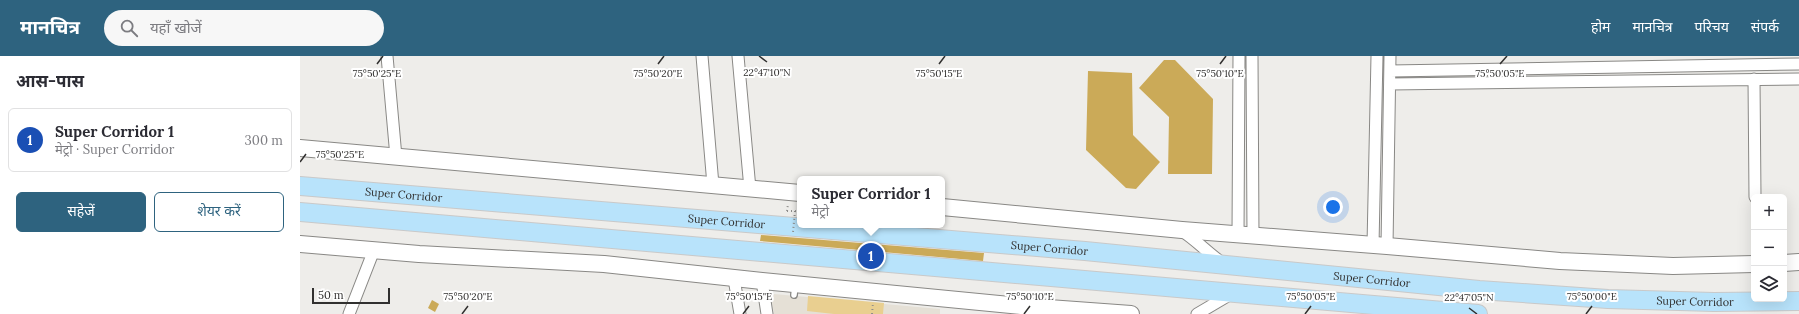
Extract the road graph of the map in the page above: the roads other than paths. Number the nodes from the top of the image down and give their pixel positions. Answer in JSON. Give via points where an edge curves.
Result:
{"nodes":[{"id":1,"x":387,"y":56,"type":"edge"},
{"id":2,"x":702,"y":56,"type":"edge"},
{"id":3,"x":738,"y":56,"type":"edge"},
{"id":4,"x":1239,"y":56,"type":"edge"},
{"id":5,"x":1252,"y":56,"type":"edge"},
{"id":6,"x":1377,"y":56,"type":"edge"},
{"id":7,"x":1390,"y":56,"type":"edge"},
{"id":8,"x":1799,"y":64,"type":"edge"},
{"id":9,"x":1390,"y":71,"type":"junction"},
{"id":10,"x":1754,"y":79,"type":"junction"},
{"id":11,"x":1799,"y":79,"type":"edge"},
{"id":12,"x":1390,"y":84,"type":"junction"},
{"id":13,"x":300,"y":148,"type":"edge"},
{"id":14,"x":396,"y":157,"type":"junction"},
{"id":15,"x":713,"y":185,"type":"junction"},
{"id":16,"x":300,"y":186,"type":"edge"},
{"id":17,"x":750,"y":189,"type":"junction"},
{"id":18,"x":797,"y":194,"type":"edge"},
{"id":19,"x":1756,"y":194,"type":"edge"},
{"id":20,"x":945,"y":207,"type":"edge"},
{"id":21,"x":300,"y":212,"type":"edge"},
{"id":22,"x":797,"y":228,"type":"edge"},
{"id":23,"x":798,"y":228,"type":"edge"},
{"id":24,"x":1182,"y":230,"type":"junction"},
{"id":25,"x":1245,"y":236,"type":"junction"},
{"id":26,"x":300,"y":244,"type":"edge"},
{"id":27,"x":1380,"y":245,"type":"junction"},
{"id":28,"x":374,"y":250,"type":"junction"},
{"id":29,"x":1799,"y":262,"type":"edge"},
{"id":30,"x":1787,"y":263,"type":"edge"},
{"id":31,"x":1224,"y":264,"type":"junction"},
{"id":32,"x":1751,"y":264,"type":"edge"},
{"id":33,"x":734,"y":279,"type":"junction"},
{"id":34,"x":762,"y":282,"type":"junction"},
{"id":35,"x":1233,"y":293,"type":"junction"},
{"id":36,"x":1799,"y":301,"type":"edge"},
{"id":37,"x":349,"y":314,"type":"edge"},
{"id":38,"x":740,"y":314,"type":"edge"},
{"id":39,"x":767,"y":314,"type":"edge"},
{"id":40,"x":1131,"y":314,"type":"edge"},
{"id":41,"x":1197,"y":314,"type":"edge"},
{"id":42,"x":1478,"y":314,"type":"edge"}],
"edges":[{"from":1,"to":14,"type":"street"},
{"from":2,"to":15,"type":"street"},
{"from":3,"to":17,"type":"street"},
{"from":4,"to":25,"type":"street"},
{"from":5,"to":25,"type":"street"},
{"from":6,"to":27,"type":"street"},
{"from":7,"to":9,"type":"street"},
{"from":8,"to":9,"type":"street"},
{"from":9,"to":12,"type":"street"},
{"from":10,"to":11,"type":"street"},
{"from":10,"to":12,"type":"street"},
{"from":10,"to":19,"type":"street"},
{"from":12,"to":27,"type":"street"},
{"from":13,"to":14,"type":"street"},
{"from":14,"to":15,"type":"street"},
{"from":15,"to":17,"type":"street"},
{"from":16,"to":22,"type":"main road","name":"Super Corridor"},
{"from":17,"to":18,"type":"street"},
{"from":20,"to":24,"type":"street"},
{"from":21,"to":35,"type":"main road"},
{"from":23,"to":31,"type":"main road","name":"Super Corridor"},
{"from":24,"to":25,"type":"street"},
{"from":24,"to":31,"type":"street"},
{"from":25,"to":27,"type":"street"},
{"from":26,"to":28,"type":"street"},
{"from":27,"to":32,"type":"street","via":[[1560,261],[1673,266]]},
{"from":28,"to":33,"type":"street","via":[[604,264]]},
{"from":28,"to":37,"type":"street"},
{"from":29,"to":30,"type":"street"},
{"from":31,"to":36,"type":"main road","name":"Super Corridor","via":[[1471,289],[1608,299]]},
{"from":33,"to":34,"type":"street"},
{"from":33,"to":38,"type":"street"},
{"from":34,"to":39,"type":"street"},
{"from":34,"to":40,"type":"street","via":[[795,290]]},
{"from":35,"to":41,"type":"street"},
{"from":35,"to":42,"type":"main road"}]}
